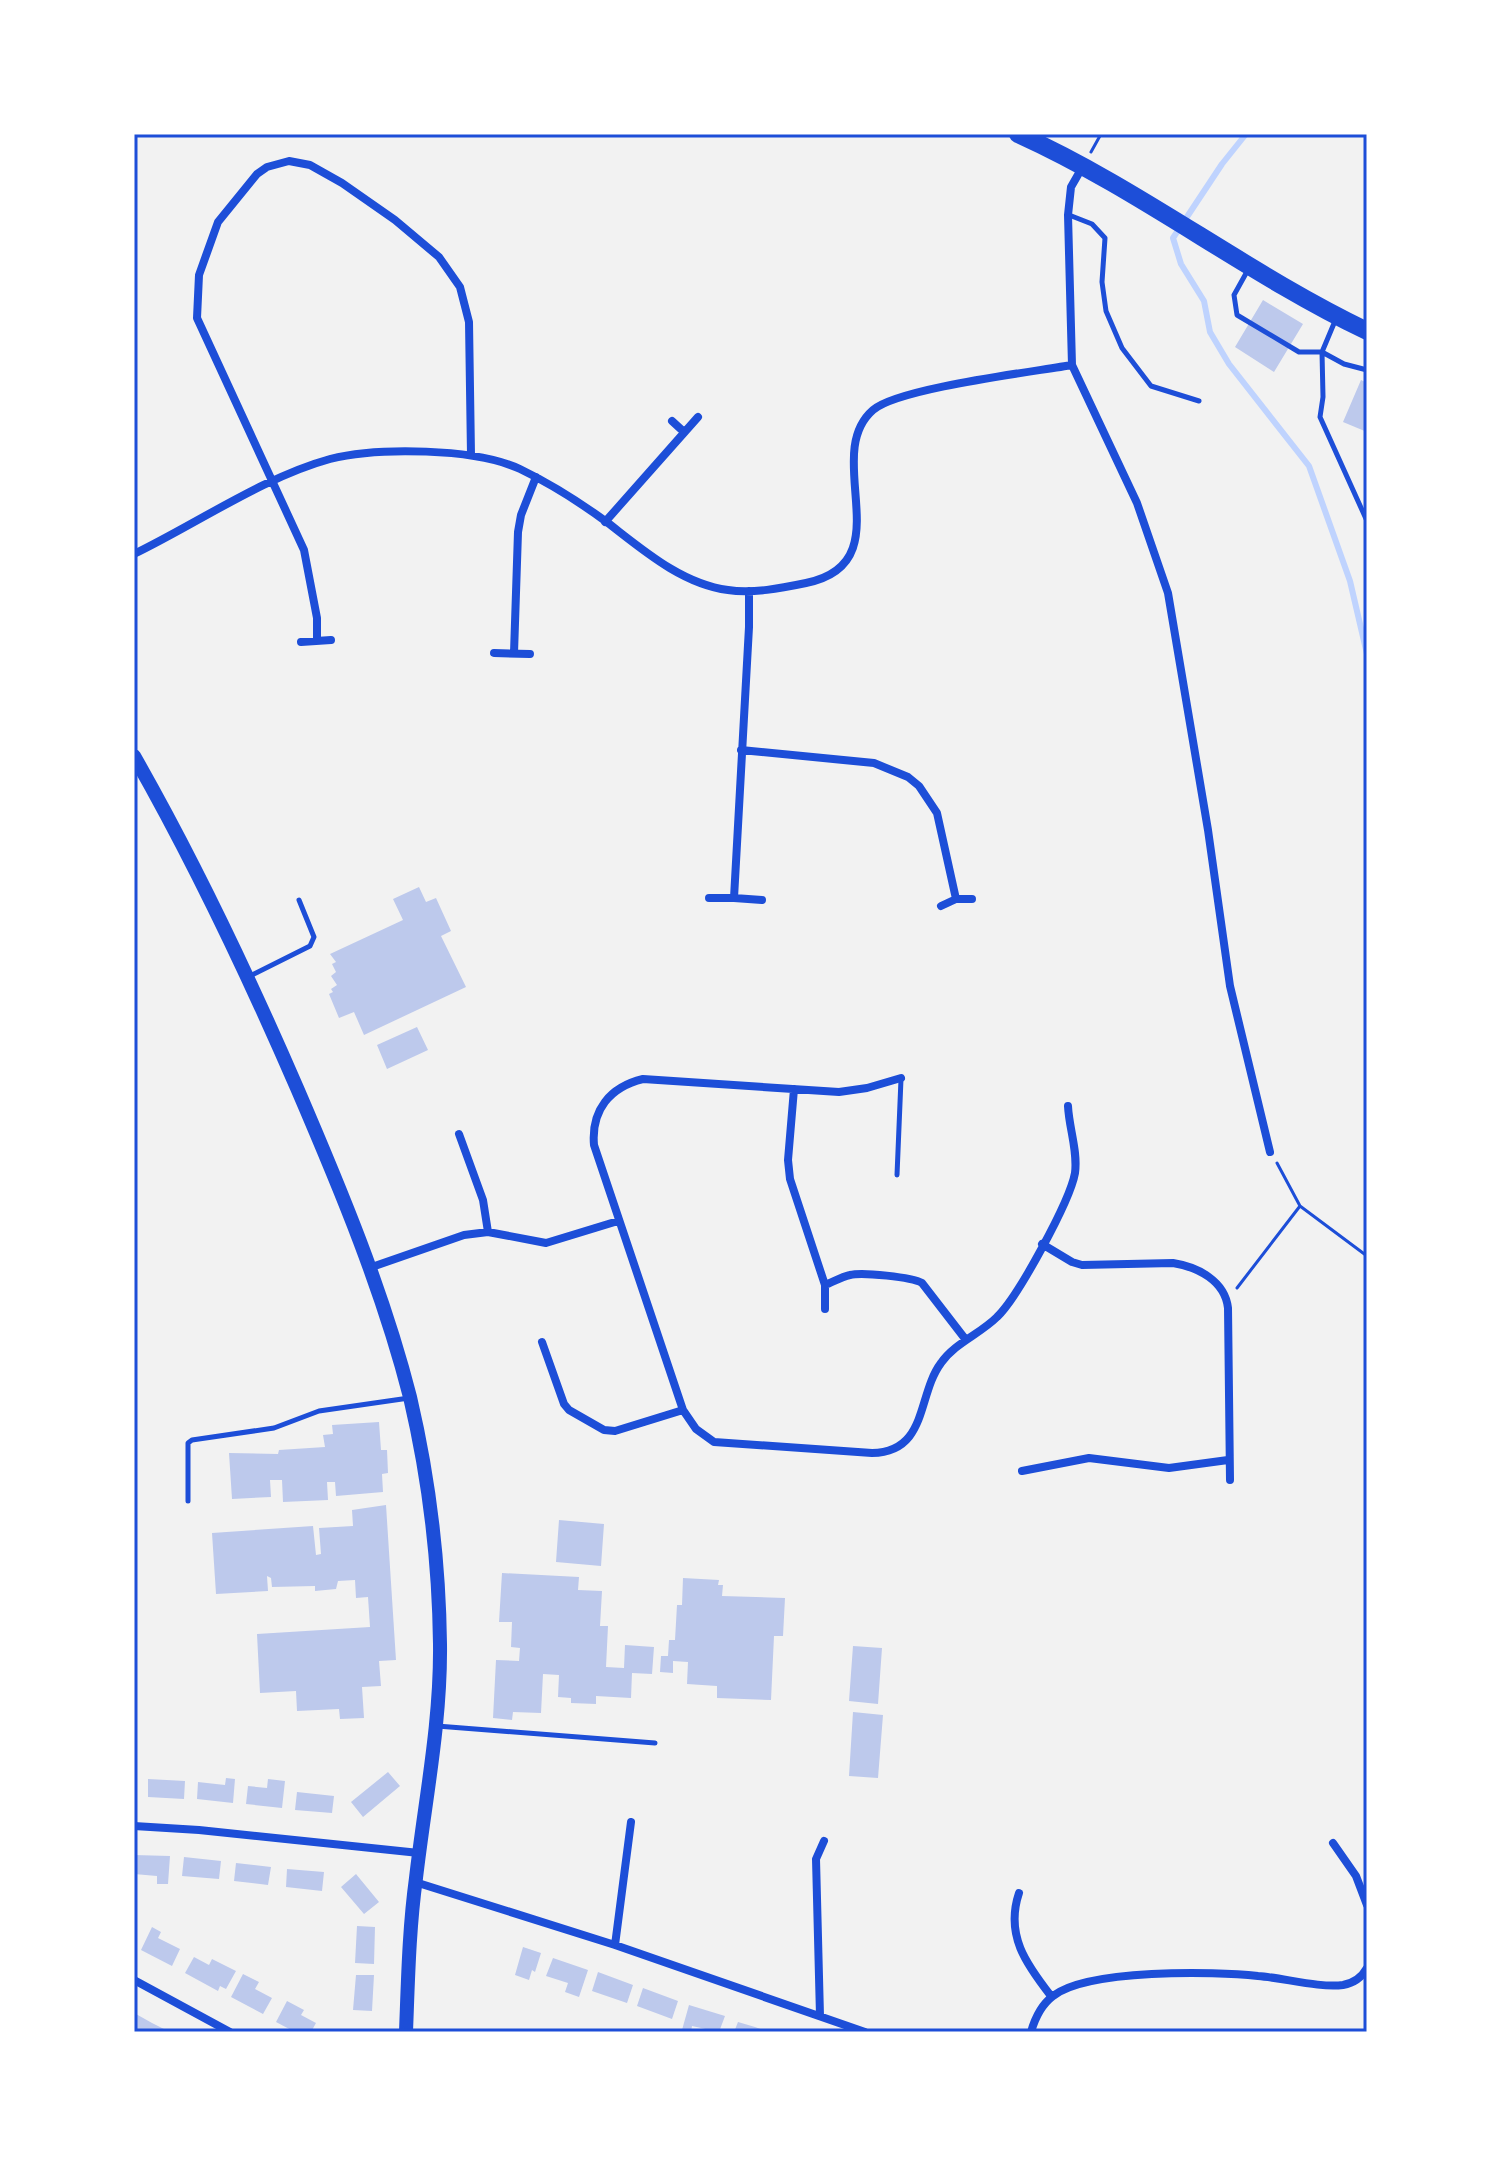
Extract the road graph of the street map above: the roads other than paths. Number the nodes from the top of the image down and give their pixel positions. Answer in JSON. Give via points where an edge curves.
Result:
{"nodes":[{"id":1,"x":1018,"y":134,"type":"edge"},
{"id":2,"x":1083,"y":166,"type":"junction"},
{"id":3,"x":1068,"y":215,"type":"junction"},
{"id":4,"x":1250,"y":267,"type":"junction"},
{"id":5,"x":1337,"y":316,"type":"junction"},
{"id":6,"x":1367,"y":331,"type":"edge"},
{"id":7,"x":1322,"y":352,"type":"junction"},
{"id":8,"x":1072,"y":365,"type":"junction"},
{"id":9,"x":1367,"y":370,"type":"edge"},
{"id":10,"x":1199,"y":401,"type":"dead end"},
{"id":11,"x":698,"y":417,"type":"dead end"},
{"id":12,"x":672,"y":421,"type":"dead end"},
{"id":13,"x":684,"y":432,"type":"junction"},
{"id":14,"x":471,"y":455,"type":"junction"},
{"id":15,"x":536,"y":477,"type":"junction"},
{"id":16,"x":271,"y":483,"type":"junction"},
{"id":17,"x":1367,"y":521,"type":"edge"},
{"id":18,"x":605,"y":522,"type":"junction"},
{"id":19,"x":134,"y":554,"type":"edge"},
{"id":20,"x":749,"y":591,"type":"junction"},
{"id":21,"x":331,"y":640,"type":"dead end"},
{"id":22,"x":317,"y":641,"type":"junction"},
{"id":23,"x":301,"y":642,"type":"dead end"},
{"id":24,"x":494,"y":653,"type":"dead end"},
{"id":25,"x":514,"y":653,"type":"junction"},
{"id":26,"x":530,"y":654,"type":"dead end"},
{"id":27,"x":741,"y":750,"type":"junction"},
{"id":28,"x":134,"y":756,"type":"edge"},
{"id":29,"x":709,"y":898,"type":"dead end"},
{"id":30,"x":734,"y":898,"type":"junction"},
{"id":31,"x":956,"y":899,"type":"junction"},
{"id":32,"x":972,"y":899,"type":"dead end"},
{"id":33,"x":299,"y":900,"type":"dead end"},
{"id":34,"x":762,"y":900,"type":"dead end"},
{"id":35,"x":941,"y":906,"type":"dead end"},
{"id":36,"x":247,"y":978,"type":"junction"},
{"id":37,"x":901,"y":1078,"type":"joint"},
{"id":38,"x":794,"y":1089,"type":"junction"},
{"id":39,"x":1068,"y":1106,"type":"dead end"},
{"id":40,"x":459,"y":1134,"type":"dead end"},
{"id":41,"x":1270,"y":1152,"type":"road end"},
{"id":42,"x":897,"y":1175,"type":"dead end"},
{"id":43,"x":618,"y":1221,"type":"junction"},
{"id":44,"x":488,"y":1232,"type":"junction"},
{"id":45,"x":1042,"y":1244,"type":"junction"},
{"id":46,"x":368,"y":1268,"type":"junction"},
{"id":47,"x":825,"y":1285,"type":"junction"},
{"id":48,"x":825,"y":1309,"type":"dead end"},
{"id":49,"x":966,"y":1340,"type":"junction"},
{"id":50,"x":542,"y":1342,"type":"dead end"},
{"id":51,"x":410,"y":1398,"type":"junction"},
{"id":52,"x":683,"y":1410,"type":"junction"},
{"id":53,"x":1228,"y":1460,"type":"junction"},
{"id":54,"x":1022,"y":1471,"type":"dead end"},
{"id":55,"x":1230,"y":1480,"type":"dead end"},
{"id":56,"x":188,"y":1501,"type":"dead end"},
{"id":57,"x":436,"y":1726,"type":"junction"},
{"id":58,"x":655,"y":1743,"type":"dead end"},
{"id":59,"x":631,"y":1822,"type":"dead end"},
{"id":60,"x":134,"y":1826,"type":"edge"},
{"id":61,"x":824,"y":1841,"type":"dead end"},
{"id":62,"x":1333,"y":1843,"type":"dead end"},
{"id":63,"x":419,"y":1853,"type":"junction"},
{"id":64,"x":415,"y":1882,"type":"junction"},
{"id":65,"x":1019,"y":1893,"type":"dead end"},
{"id":66,"x":1367,"y":1905,"type":"edge"},
{"id":67,"x":615,"y":1945,"type":"junction"},
{"id":68,"x":1367,"y":1968,"type":"edge"},
{"id":69,"x":134,"y":1980,"type":"edge"},
{"id":70,"x":1051,"y":1996,"type":"junction"},
{"id":71,"x":820,"y":2016,"type":"junction"},
{"id":72,"x":230,"y":2032,"type":"edge"},
{"id":73,"x":406,"y":2032,"type":"edge"},
{"id":74,"x":865,"y":2032,"type":"edge"},
{"id":75,"x":1031,"y":2032,"type":"edge"}],
"edges":[{"from":1,"to":2,"type":"main road"},
{"from":2,"to":3,"type":"street","via":[[1071,187]]},
{"from":2,"to":4,"type":"main road"},
{"from":3,"to":8,"type":"street"},
{"from":3,"to":10,"type":"lane","via":[[1092,224],[1105,238],[1106,311],[1122,348],[1151,386]]},
{"from":4,"to":5,"type":"main road"},
{"from":4,"to":7,"type":"lane","via":[[1234,295],[1237,315],[1299,352]]},
{"from":5,"to":6,"type":"main road"},
{"from":5,"to":7,"type":"lane"},
{"from":7,"to":9,"type":"lane"},
{"from":7,"to":17,"type":"lane","via":[[1320,417]]},
{"from":8,"to":20,"type":"street","via":[[882,403],[866,416],[854,445],[858,530],[852,551],[831,573],[811,583]]},
{"from":8,"to":41,"type":"street","via":[[1137,503],[1168,593],[1230,986]]},
{"from":11,"to":13,"type":"street"},
{"from":12,"to":13,"type":"street"},
{"from":13,"to":18,"type":"street"},
{"from":14,"to":15,"type":"street"},
{"from":14,"to":16,"type":"street","via":[[351,455]]},
{"from":14,"to":16,"type":"street","via":[[469,322],[451,272],[421,239],[342,183],[310,165],[289,161],[257,174],[228,207],[209,245],[196,294],[200,329]]},
{"from":15,"to":18,"type":"street"},
{"from":15,"to":25,"type":"street","via":[[518,532]]},
{"from":16,"to":19,"type":"street"},
{"from":16,"to":22,"type":"street","via":[[309,566]]},
{"from":18,"to":20,"type":"street","via":[[679,573],[728,591]]},
{"from":20,"to":27,"type":"street"},
{"from":21,"to":22,"type":"street"},
{"from":22,"to":23,"type":"street"},
{"from":24,"to":25,"type":"street"},
{"from":25,"to":26,"type":"street"},
{"from":27,"to":30,"type":"street"},
{"from":27,"to":31,"type":"street","via":[[874,763],[908,777],[937,813]]},
{"from":28,"to":36,"type":"street"},
{"from":29,"to":30,"type":"street"},
{"from":30,"to":34,"type":"street"},
{"from":31,"to":32,"type":"street"},
{"from":31,"to":35,"type":"street"},
{"from":33,"to":36,"type":"lane","via":[[314,937],[310,946]]},
{"from":36,"to":46,"type":"street"},
{"from":37,"to":38,"type":"street","via":[[852,1091]]},
{"from":37,"to":42,"type":"lane"},
{"from":38,"to":43,"type":"street","via":[[643,1079],[620,1086],[603,1103],[593,1131]]},
{"from":38,"to":47,"type":"street","via":[[790,1179]]},
{"from":39,"to":45,"type":"street","via":[[1074,1175]]},
{"from":40,"to":44,"type":"street","via":[[487,1214]]},
{"from":43,"to":44,"type":"street","via":[[546,1243]]},
{"from":43,"to":52,"type":"street"},
{"from":44,"to":46,"type":"street","via":[[464,1235]]},
{"from":45,"to":49,"type":"street","via":[[1004,1310]]},
{"from":45,"to":53,"type":"street","via":[[1082,1265],[1173,1263],[1188,1265],[1217,1283],[1227,1300]]},
{"from":46,"to":51,"type":"street"},
{"from":47,"to":48,"type":"street"},
{"from":47,"to":49,"type":"street","via":[[860,1274],[913,1278]]},
{"from":49,"to":52,"type":"street","via":[[935,1371],[910,1435],[881,1453],[714,1442]]},
{"from":50,"to":52,"type":"street","via":[[564,1404],[604,1430],[629,1428]]},
{"from":51,"to":56,"type":"lane","via":[[319,1411],[274,1428],[192,1440]]},
{"from":51,"to":57,"type":"street","via":[[435,1546],[440,1647]]},
{"from":53,"to":54,"type":"street","via":[[1169,1468],[1089,1458]]},
{"from":53,"to":55,"type":"street"},
{"from":57,"to":58,"type":"lane"},
{"from":57,"to":63,"type":"street"},
{"from":59,"to":67,"type":"street"},
{"from":60,"to":63,"type":"street"},
{"from":61,"to":71,"type":"street","via":[[816,1859]]},
{"from":62,"to":66,"type":"street","via":[[1356,1876]]},
{"from":63,"to":64,"type":"street"},
{"from":64,"to":67,"type":"street"},
{"from":64,"to":73,"type":"street"},
{"from":65,"to":70,"type":"street","via":[[1013,1920],[1018,1944]]},
{"from":67,"to":71,"type":"street"},
{"from":68,"to":70,"type":"street","via":[[1347,1984],[1190,1972],[1119,1977]]},
{"from":69,"to":72,"type":"street"},
{"from":70,"to":75,"type":"street"},
{"from":71,"to":74,"type":"street"}]}
